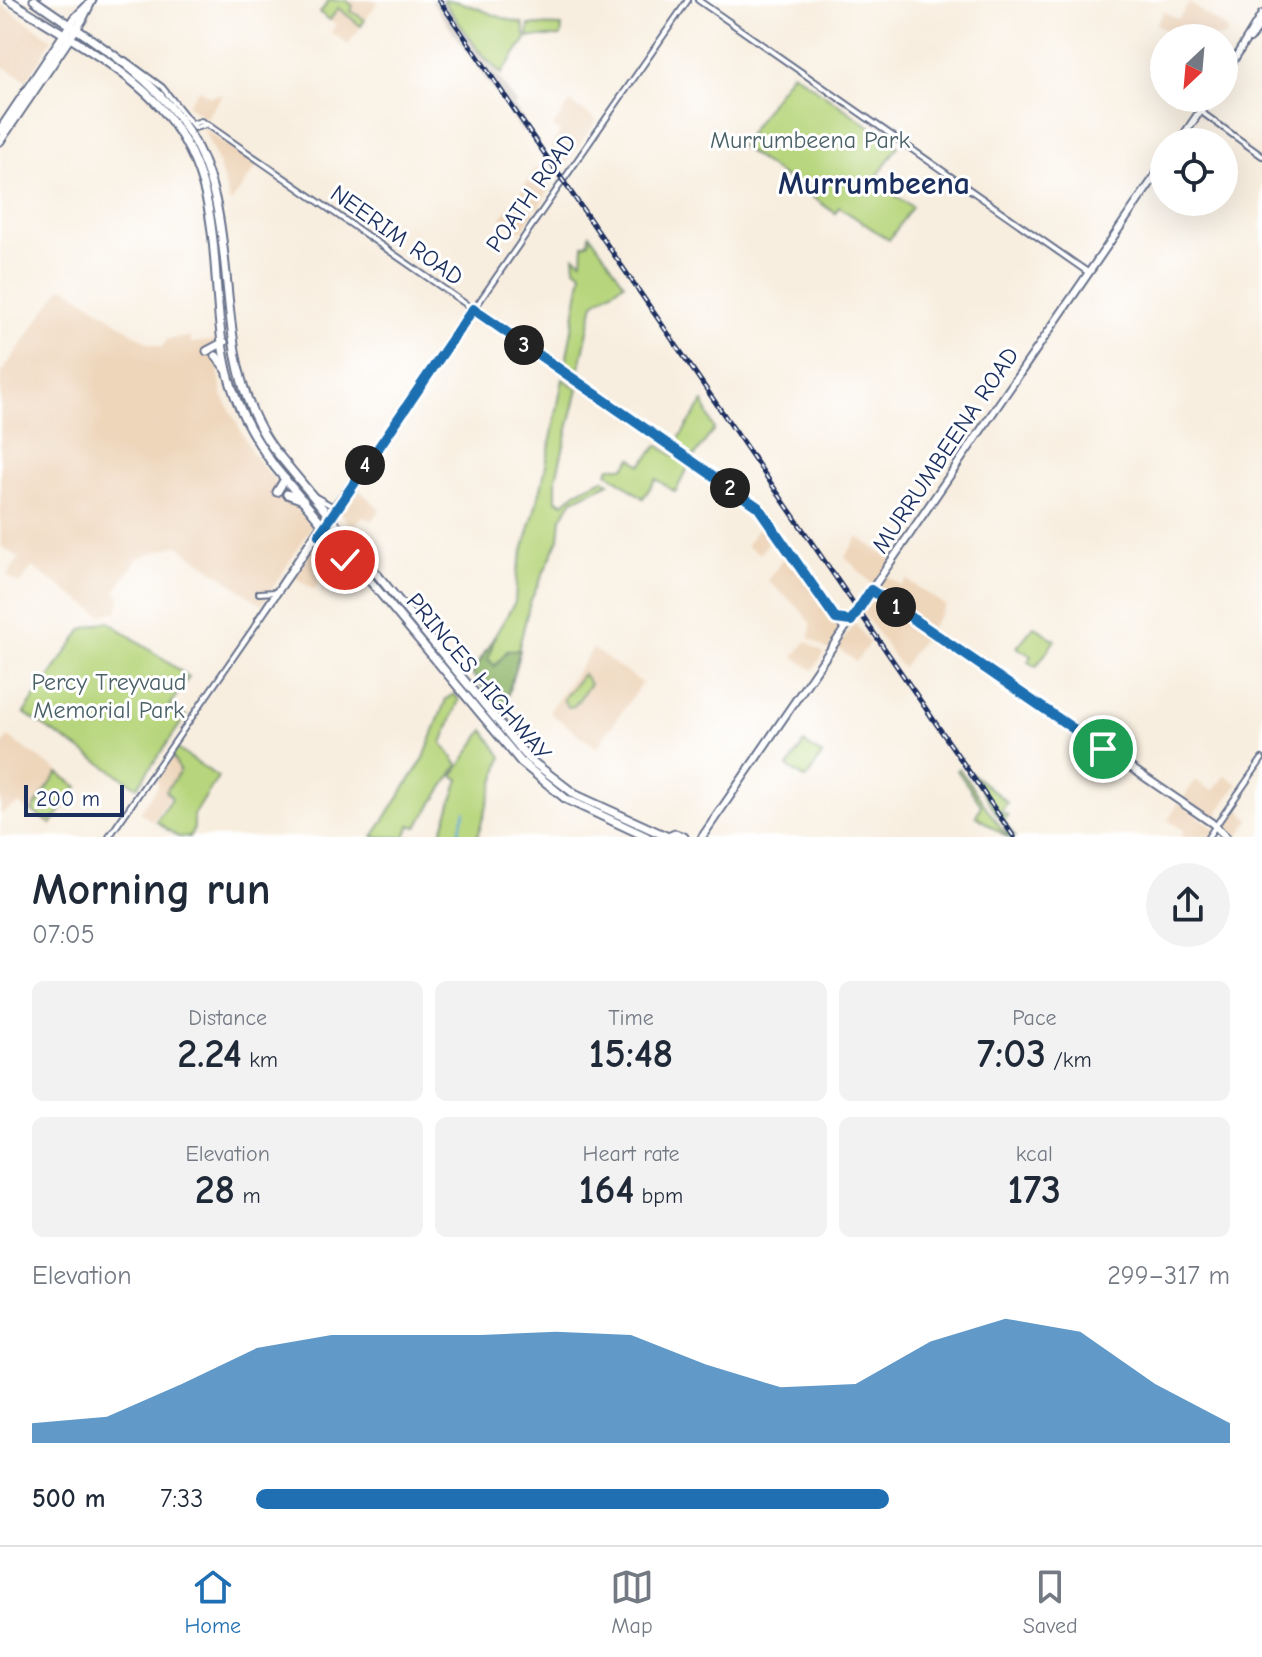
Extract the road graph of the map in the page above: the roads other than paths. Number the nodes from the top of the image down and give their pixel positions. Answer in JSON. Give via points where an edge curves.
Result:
{"nodes":[{"id":1,"x":9,"y":0,"type":"edge"},
{"id":2,"x":34,"y":0,"type":"edge"},
{"id":3,"x":697,"y":0,"type":"edge"},
{"id":4,"x":684,"y":1,"type":"edge"},
{"id":5,"x":90,"y":5,"type":"edge"},
{"id":6,"x":1262,"y":14,"type":"edge"},
{"id":7,"x":1262,"y":23,"type":"edge"},
{"id":8,"x":73,"y":27,"type":"junction"},
{"id":9,"x":85,"y":36,"type":"junction"},
{"id":10,"x":63,"y":38,"type":"junction"},
{"id":11,"x":1240,"y":51,"type":"junction"},
{"id":12,"x":1238,"y":54,"type":"edge"},
{"id":13,"x":119,"y":59,"type":"junction"},
{"id":14,"x":1199,"y":112,"type":"joint"},
{"id":15,"x":1188,"y":128,"type":"edge"},
{"id":16,"x":0,"y":130,"type":"edge"},
{"id":17,"x":193,"y":130,"type":"junction"},
{"id":18,"x":0,"y":141,"type":"edge"},
{"id":19,"x":202,"y":142,"type":"dead end"},
{"id":20,"x":1262,"y":156,"type":"edge"},
{"id":21,"x":1150,"y":184,"type":"edge"},
{"id":22,"x":219,"y":209,"type":"junction"},
{"id":23,"x":215,"y":231,"type":"junction"},
{"id":24,"x":1089,"y":273,"type":"junction"},
{"id":25,"x":473,"y":309,"type":"junction"},
{"id":26,"x":224,"y":342,"type":"junction"},
{"id":27,"x":207,"y":351,"type":"dead end"},
{"id":28,"x":216,"y":356,"type":"dead end"},
{"id":29,"x":227,"y":370,"type":"junction"},
{"id":30,"x":285,"y":479,"type":"junction"},
{"id":31,"x":277,"y":492,"type":"dead end"},
{"id":32,"x":287,"y":494,"type":"dead end"},
{"id":33,"x":303,"y":500,"type":"junction"},
{"id":34,"x":327,"y":516,"type":"junction"},
{"id":35,"x":319,"y":535,"type":"junction"},
{"id":36,"x":355,"y":561,"type":"junction"},
{"id":37,"x":871,"y":590,"type":"junction"},
{"id":38,"x":275,"y":592,"type":"junction"},
{"id":39,"x":259,"y":593,"type":"dead end"},
{"id":40,"x":836,"y":619,"type":"junction"},
{"id":41,"x":257,"y":621,"type":"junction"},
{"id":42,"x":851,"y":621,"type":"junction"},
{"id":43,"x":844,"y":630,"type":"junction"},
{"id":44,"x":1262,"y":759,"type":"edge"},
{"id":45,"x":1216,"y":826,"type":"junction"},
{"id":46,"x":109,"y":837,"type":"edge"},
{"id":47,"x":647,"y":837,"type":"edge"},
{"id":48,"x":668,"y":837,"type":"edge"},
{"id":49,"x":684,"y":837,"type":"edge"},
{"id":50,"x":702,"y":837,"type":"edge"},
{"id":51,"x":1208,"y":837,"type":"edge"},
{"id":52,"x":1226,"y":837,"type":"edge"}],
"edges":[{"from":1,"to":10,"type":"highway"},
{"from":2,"to":8,"type":"highway"},
{"from":3,"to":24,"type":"street"},
{"from":4,"to":25,"type":"street","name":"POATH ROAD"},
{"from":5,"to":8,"type":"highway"},
{"from":5,"to":9,"type":"highway"},
{"from":6,"to":11,"type":"main road"},
{"from":7,"to":11,"type":"main road"},
{"from":8,"to":9,"type":"highway"},
{"from":8,"to":10,"type":"highway"},
{"from":9,"to":13,"type":"highway"},
{"from":10,"to":16,"type":"highway"},
{"from":10,"to":18,"type":"highway"},
{"from":10,"to":23,"type":"highway","name":"PRINCES HIGHWAY","via":[[140,88],[172,122],[204,181]]},
{"from":11,"to":12,"type":"main road"},
{"from":13,"to":17,"type":"highway"},
{"from":13,"to":17,"type":"street","via":[[151,77]]},
{"from":14,"to":15,"type":"main road"},
{"from":14,"to":20,"type":"street"},
{"from":17,"to":19,"type":"highway"},
{"from":17,"to":22,"type":"highway"},
{"from":17,"to":25,"type":"street","name":"NEERIM ROAD","via":[[208,125]]},
{"from":21,"to":24,"type":"main road","name":"MURRUMBEENA ROAD"},
{"from":22,"to":23,"type":"highway"},
{"from":22,"to":34,"type":"highway","via":[[243,381],[264,434]]},
{"from":23,"to":26,"type":"highway","name":"PRINCES HIGHWAY"},
{"from":24,"to":37,"type":"main road","name":"MURRUMBEENA ROAD"},
{"from":25,"to":34,"type":"street","name":"POATH ROAD"},
{"from":25,"to":40,"type":"street","name":"NEERIM ROAD","via":[[758,507]]},
{"from":26,"to":27,"type":"highway"},
{"from":26,"to":29,"type":"highway","name":"PRINCES HIGHWAY"},
{"from":28,"to":29,"type":"highway"},
{"from":29,"to":30,"type":"highway","name":"PRINCES HIGHWAY","via":[[249,428]]},
{"from":30,"to":31,"type":"highway"},
{"from":30,"to":33,"type":"highway","name":"PRINCES HIGHWAY"},
{"from":32,"to":33,"type":"highway"},
{"from":33,"to":34,"type":"highway","name":"PRINCES HIGHWAY"},
{"from":34,"to":35,"type":"street"},
{"from":34,"to":36,"type":"highway","name":"PRINCES HIGHWAY"},
{"from":34,"to":38,"type":"street"},
{"from":34,"to":48,"type":"highway","name":"PRINCES HIGHWAY","via":[[529,759],[576,795]]},
{"from":35,"to":36,"type":"street","via":[[345,560]]},
{"from":35,"to":41,"type":"street"},
{"from":36,"to":47,"type":"highway","name":"PRINCES HIGHWAY","via":[[533,774],[566,799]]},
{"from":37,"to":42,"type":"main road","name":"MURRUMBEENA ROAD"},
{"from":37,"to":45,"type":"main road"},
{"from":38,"to":39,"type":"street"},
{"from":38,"to":41,"type":"street"},
{"from":40,"to":42,"type":"street"},
{"from":40,"to":43,"type":"street","name":"NEERIM ROAD"},
{"from":41,"to":46,"type":"street"},
{"from":42,"to":43,"type":"main road","name":"MURRUMBEENA ROAD"},
{"from":43,"to":50,"type":"main road","name":"MURRUMBEENA ROAD"},
{"from":44,"to":45,"type":"street"},
{"from":45,"to":51,"type":"street"},
{"from":45,"to":52,"type":"main road"},
{"from":48,"to":49,"type":"highway"}]}
